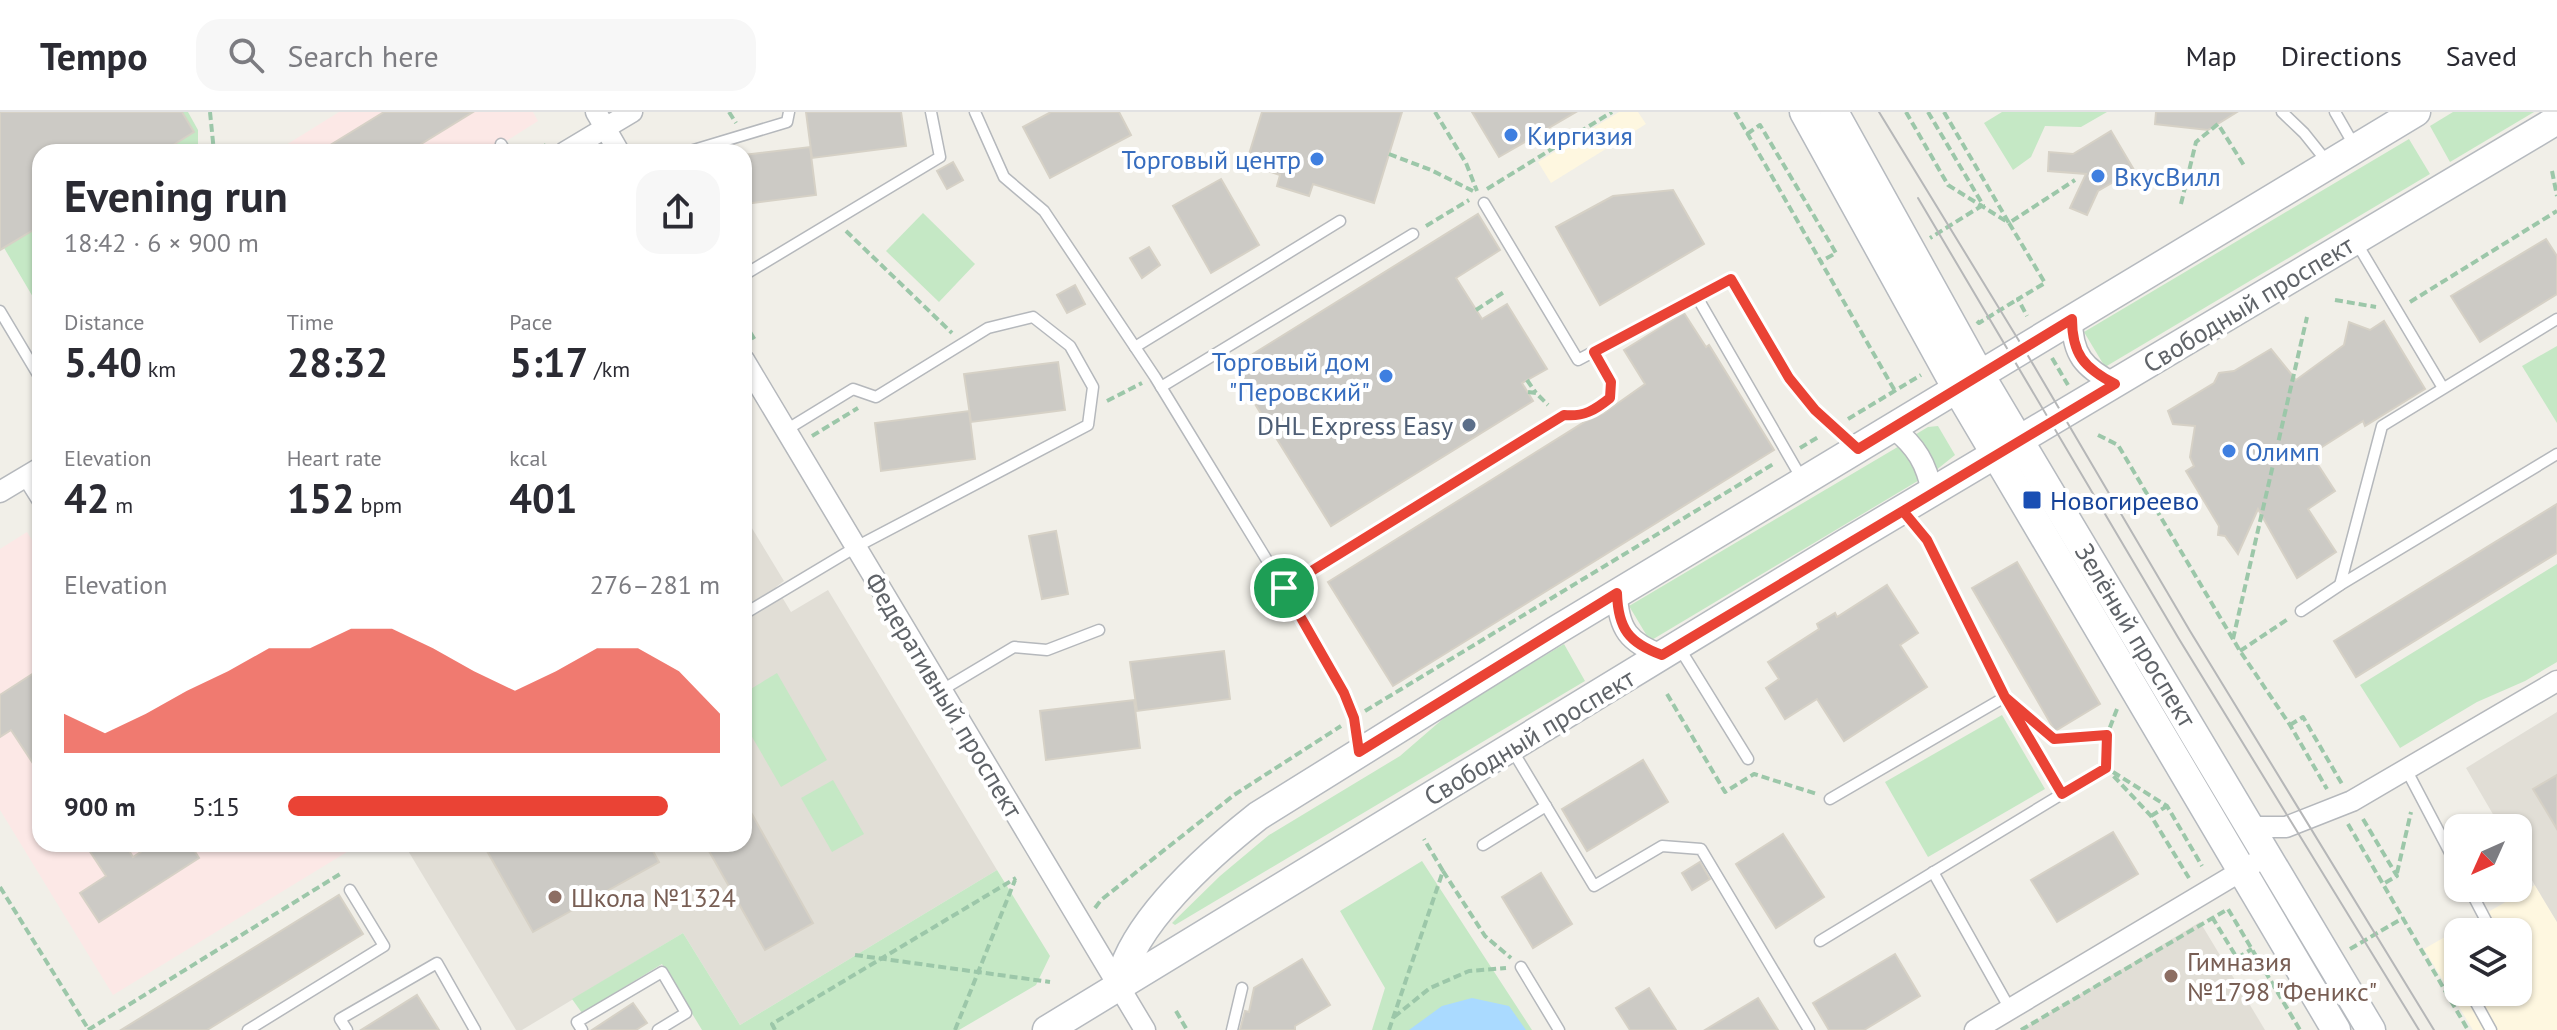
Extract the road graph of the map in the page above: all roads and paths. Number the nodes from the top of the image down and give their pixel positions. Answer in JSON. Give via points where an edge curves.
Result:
{"nodes":[{"id":1,"x":210,"y":112,"type":"edge"},
{"id":2,"x":632,"y":112,"type":"edge"},
{"id":3,"x":789,"y":112,"type":"edge"},
{"id":4,"x":931,"y":112,"type":"edge"},
{"id":5,"x":1435,"y":112,"type":"edge"},
{"id":6,"x":1612,"y":112,"type":"edge"},
{"id":7,"x":1735,"y":112,"type":"edge"},
{"id":8,"x":1804,"y":112,"type":"edge"},
{"id":9,"x":1834,"y":112,"type":"edge"},
{"id":10,"x":1906,"y":112,"type":"edge"},
{"id":11,"x":1928,"y":112,"type":"edge"},
{"id":12,"x":1944,"y":112,"type":"edge"},
{"id":13,"x":2282,"y":112,"type":"edge"},
{"id":14,"x":2335,"y":112,"type":"edge"},
{"id":15,"x":2416,"y":112,"type":"edge"},
{"id":16,"x":980,"y":115,"type":"edge"},
{"id":17,"x":600,"y":120,"type":"edge"},
{"id":18,"x":2557,"y":120,"type":"edge"},
{"id":19,"x":1747,"y":134,"type":"junction"},
{"id":20,"x":213,"y":144,"type":"edge"},
{"id":21,"x":574,"y":144,"type":"edge"},
{"id":22,"x":614,"y":144,"type":"edge"},
{"id":23,"x":714,"y":144,"type":"edge"},
{"id":24,"x":2356,"y":148,"type":"junction"},
{"id":25,"x":1389,"y":154,"type":"dead end"},
{"id":26,"x":2329,"y":164,"type":"junction"},
{"id":27,"x":2245,"y":167,"type":"dead end"},
{"id":28,"x":2552,"y":171,"type":"dead end"},
{"id":29,"x":2075,"y":180,"type":"dead end"},
{"id":30,"x":2557,"y":196,"type":"edge"},
{"id":31,"x":1481,"y":199,"type":"junction"},
{"id":32,"x":2181,"y":204,"type":"dead end"},
{"id":33,"x":1983,"y":205,"type":"junction"},
{"id":34,"x":2557,"y":211,"type":"edge"},
{"id":35,"x":835,"y":220,"type":"junction"},
{"id":36,"x":1340,"y":221,"type":"dead end"},
{"id":37,"x":2009,"y":223,"type":"junction"},
{"id":38,"x":1413,"y":234,"type":"joint"},
{"id":39,"x":1928,"y":240,"type":"dead end"},
{"id":40,"x":2355,"y":240,"type":"junction"},
{"id":41,"x":1820,"y":262,"type":"junction"},
{"id":42,"x":752,"y":270,"type":"edge"},
{"id":43,"x":1504,"y":292,"type":"dead end"},
{"id":44,"x":1697,"y":297,"type":"junction"},
{"id":45,"x":2335,"y":300,"type":"dead end"},
{"id":46,"x":1476,"y":310,"type":"dead end"},
{"id":47,"x":2397,"y":310,"type":"junction"},
{"id":48,"x":0,"y":311,"type":"edge"},
{"id":49,"x":2307,"y":317,"type":"dead end"},
{"id":50,"x":2028,"y":318,"type":"dead end"},
{"id":51,"x":2072,"y":319,"type":"junction"},
{"id":52,"x":2557,"y":319,"type":"edge"},
{"id":53,"x":963,"y":343,"type":"junction"},
{"id":54,"x":1135,"y":347,"type":"junction"},
{"id":55,"x":1594,"y":352,"type":"junction"},
{"id":56,"x":2049,"y":352,"type":"dead end"},
{"id":57,"x":32,"y":365,"type":"edge"},
{"id":58,"x":752,"y":373,"type":"edge"},
{"id":59,"x":1921,"y":375,"type":"dead end"},
{"id":60,"x":1155,"y":377,"type":"junction"},
{"id":61,"x":1527,"y":380,"type":"dead end"},
{"id":62,"x":1968,"y":382,"type":"junction"},
{"id":63,"x":2115,"y":384,"type":"junction"},
{"id":64,"x":1161,"y":387,"type":"junction"},
{"id":65,"x":2070,"y":388,"type":"dead end"},
{"id":66,"x":2443,"y":388,"type":"junction"},
{"id":67,"x":1895,"y":391,"type":"junction"},
{"id":68,"x":1528,"y":392,"type":"dead end"},
{"id":69,"x":1536,"y":393,"type":"junction"},
{"id":70,"x":876,"y":397,"type":"junction"},
{"id":71,"x":1090,"y":410,"type":"junction"},
{"id":72,"x":1564,"y":415,"type":"junction"},
{"id":73,"x":1834,"y":428,"type":"junction"},
{"id":74,"x":1893,"y":428,"type":"junction"},
{"id":75,"x":786,"y":430,"type":"junction"},
{"id":76,"x":2098,"y":435,"type":"dead end"},
{"id":77,"x":812,"y":436,"type":"dead end"},
{"id":78,"x":2008,"y":448,"type":"junction"},
{"id":79,"x":1858,"y":449,"type":"junction"},
{"id":80,"x":2557,"y":454,"type":"edge"},
{"id":81,"x":1788,"y":455,"type":"junction"},
{"id":82,"x":31,"y":473,"type":"edge"},
{"id":83,"x":1804,"y":481,"type":"junction"},
{"id":84,"x":0,"y":492,"type":"edge"},
{"id":85,"x":1932,"y":493,"type":"junction"},
{"id":86,"x":1903,"y":511,"type":"junction"},
{"id":87,"x":856,"y":547,"type":"junction"},
{"id":88,"x":2340,"y":585,"type":"junction"},
{"id":89,"x":1284,"y":588,"type":"junction"},
{"id":90,"x":1617,"y":593,"type":"junction"},
{"id":91,"x":752,"y":609,"type":"edge"},
{"id":92,"x":2301,"y":611,"type":"joint"},
{"id":93,"x":1099,"y":630,"type":"dead end"},
{"id":94,"x":2233,"y":640,"type":"junction"},
{"id":95,"x":1670,"y":650,"type":"junction"},
{"id":96,"x":2240,"y":651,"type":"junction"},
{"id":97,"x":2557,"y":681,"type":"edge"},
{"id":98,"x":942,"y":690,"type":"junction"},
{"id":99,"x":2005,"y":697,"type":"junction"},
{"id":100,"x":2118,"y":707,"type":"dead end"},
{"id":101,"x":1354,"y":718,"type":"junction"},
{"id":102,"x":2044,"y":731,"type":"dead end"},
{"id":103,"x":2107,"y":735,"type":"junction"},
{"id":104,"x":1511,"y":748,"type":"junction"},
{"id":105,"x":1359,"y":752,"type":"junction"},
{"id":106,"x":1748,"y":759,"type":"dead end"},
{"id":107,"x":2106,"y":768,"type":"junction"},
{"id":108,"x":2406,"y":769,"type":"junction"},
{"id":109,"x":2417,"y":789,"type":"junction"},
{"id":110,"x":2062,"y":794,"type":"junction"},
{"id":111,"x":2332,"y":797,"type":"dead end"},
{"id":112,"x":1830,"y":799,"type":"dead end"},
{"id":113,"x":1546,"y":806,"type":"junction"},
{"id":114,"x":2167,"y":806,"type":"junction"},
{"id":115,"x":2151,"y":816,"type":"junction"},
{"id":116,"x":2347,"y":822,"type":"dead end"},
{"id":117,"x":2252,"y":827,"type":"junction"},
{"id":118,"x":1424,"y":839,"type":"dead end"},
{"id":119,"x":2444,"y":841,"type":"edge"},
{"id":120,"x":1483,"y":845,"type":"dead end"},
{"id":121,"x":2268,"y":855,"type":"junction"},
{"id":122,"x":2202,"y":866,"type":"dead end"},
{"id":123,"x":1443,"y":871,"type":"junction"},
{"id":124,"x":2242,"y":871,"type":"junction"},
{"id":125,"x":1933,"y":872,"type":"junction"},
{"id":126,"x":2397,"y":876,"type":"dead end"},
{"id":127,"x":2191,"y":881,"type":"dead end"},
{"id":128,"x":0,"y":887,"type":"edge"},
{"id":129,"x":350,"y":890,"type":"joint"},
{"id":130,"x":1101,"y":900,"type":"dead end"},
{"id":131,"x":2206,"y":907,"type":"dead end"},
{"id":132,"x":2403,"y":918,"type":"junction"},
{"id":133,"x":1820,"y":941,"type":"dead end"},
{"id":134,"x":2252,"y":949,"type":"junction"},
{"id":135,"x":2347,"y":951,"type":"dead end"},
{"id":136,"x":855,"y":955,"type":"dead end"},
{"id":137,"x":878,"y":958,"type":"junction"},
{"id":138,"x":1521,"y":967,"type":"junction"},
{"id":139,"x":978,"y":973,"type":"junction"},
{"id":140,"x":1050,"y":982,"type":"dead end"},
{"id":141,"x":1119,"y":986,"type":"junction"},
{"id":142,"x":1242,"y":988,"type":"dead end"},
{"id":143,"x":2478,"y":1006,"type":"edge"},
{"id":144,"x":2010,"y":1009,"type":"junction"},
{"id":145,"x":1176,"y":1011,"type":"dead end"},
{"id":146,"x":1394,"y":1017,"type":"junction"},
{"id":147,"x":89,"y":1030,"type":"edge"},
{"id":148,"x":248,"y":1030,"type":"edge"},
{"id":149,"x":347,"y":1030,"type":"edge"},
{"id":150,"x":475,"y":1030,"type":"edge"},
{"id":151,"x":582,"y":1030,"type":"edge"},
{"id":152,"x":658,"y":1030,"type":"edge"},
{"id":153,"x":775,"y":1030,"type":"edge"},
{"id":154,"x":955,"y":1030,"type":"edge"},
{"id":155,"x":1047,"y":1030,"type":"edge"},
{"id":156,"x":1145,"y":1030,"type":"edge"},
{"id":157,"x":1187,"y":1030,"type":"edge"},
{"id":158,"x":1232,"y":1030,"type":"edge"},
{"id":159,"x":1389,"y":1030,"type":"edge"},
{"id":160,"x":1559,"y":1030,"type":"edge"},
{"id":161,"x":1809,"y":1030,"type":"edge"},
{"id":162,"x":1975,"y":1030,"type":"edge"},
{"id":163,"x":2021,"y":1030,"type":"edge"},
{"id":164,"x":2300,"y":1030,"type":"edge"},
{"id":165,"x":2336,"y":1030,"type":"edge"},
{"id":166,"x":2371,"y":1030,"type":"edge"},
{"id":167,"x":2468,"y":1030,"type":"edge"},
{"id":168,"x":2491,"y":1030,"type":"edge"}],
"edges":[{"from":1,"to":20,"type":"path"},
{"from":2,"to":17,"type":"street"},
{"from":3,"to":23,"type":"lane","via":[[787,122]]},
{"from":4,"to":35,"type":"lane","via":[[940,157]]},
{"from":5,"to":31,"type":"path"},
{"from":6,"to":31,"type":"path"},
{"from":7,"to":19,"type":"path"},
{"from":8,"to":62,"type":"main road","name":"Зелёный проспект"},
{"from":9,"to":62,"type":"main road","name":"Зелёный проспект"},
{"from":10,"to":33,"type":"path","via":[[1948,185]]},
{"from":11,"to":33,"type":"path"},
{"from":12,"to":37,"type":"path"},
{"from":13,"to":26,"type":"lane"},
{"from":14,"to":24,"type":"lane"},
{"from":15,"to":24,"type":"main road"},
{"from":16,"to":54,"type":"lane","via":[[1004,177],[1044,211]]},
{"from":17,"to":21,"type":"street"},
{"from":17,"to":22,"type":"street"},
{"from":18,"to":40,"type":"main road","name":"Свободный проспект"},
{"from":19,"to":41,"type":"path"},
{"from":19,"to":41,"type":"path","via":[[1760,125],[1836,253]]},
{"from":24,"to":26,"type":"main road"},
{"from":25,"to":31,"type":"path","via":[[1431,170]]},
{"from":26,"to":51,"type":"main road"},
{"from":27,"to":32,"type":"path","via":[[2218,124],[2196,142]]},
{"from":28,"to":30,"type":"path"},
{"from":29,"to":37,"type":"path"},
{"from":31,"to":38,"type":"path"},
{"from":31,"to":55,"type":"lane","via":[[1578,360]]},
{"from":33,"to":37,"type":"path"},
{"from":33,"to":39,"type":"path"},
{"from":34,"to":47,"type":"path"},
{"from":35,"to":42,"type":"lane"},
{"from":35,"to":53,"type":"path"},
{"from":36,"to":54,"type":"lane"},
{"from":37,"to":50,"type":"path","via":[[2045,283],[2018,299]]},
{"from":38,"to":64,"type":"lane"},
{"from":40,"to":47,"type":"lane"},
{"from":40,"to":63,"type":"main road","name":"Свободный проспект"},
{"from":41,"to":67,"type":"path"},
{"from":43,"to":46,"type":"path"},
{"from":44,"to":55,"type":"lane"},
{"from":44,"to":73,"type":"lane","via":[[1731,279],[1789,378]]},
{"from":44,"to":81,"type":"lane"},
{"from":45,"to":47,"type":"path"},
{"from":47,"to":66,"type":"lane"},
{"from":48,"to":57,"type":"lane"},
{"from":49,"to":94,"type":"path"},
{"from":51,"to":62,"type":"main road"},
{"from":51,"to":63,"type":"street","via":[[2080,358]]},
{"from":52,"to":66,"type":"lane"},
{"from":53,"to":70,"type":"lane"},
{"from":53,"to":71,"type":"lane","via":[[988,328],[1033,317],[1070,346],[1093,387]]},
{"from":54,"to":60,"type":"lane"},
{"from":55,"to":72,"type":"lane","via":[[1611,382],[1610,398],[1594,411]]},
{"from":56,"to":65,"type":"path"},
{"from":58,"to":75,"type":"street","name":"Федеративный проспект"},
{"from":59,"to":67,"type":"path"},
{"from":60,"to":64,"type":"lane"},
{"from":60,"to":71,"type":"path"},
{"from":61,"to":69,"type":"path"},
{"from":62,"to":74,"type":"main road"},
{"from":62,"to":78,"type":"main road","name":"Зелёный проспект"},
{"from":63,"to":78,"type":"main road","name":"Свободный проспект"},
{"from":64,"to":89,"type":"lane"},
{"from":66,"to":88,"type":"lane","via":[[2382,426]]},
{"from":67,"to":73,"type":"path"},
{"from":68,"to":69,"type":"path"},
{"from":69,"to":72,"type":"path"},
{"from":70,"to":75,"type":"lane","via":[[853,389]]},
{"from":70,"to":77,"type":"path"},
{"from":71,"to":87,"type":"lane","via":[[1088,425]]},
{"from":72,"to":89,"type":"lane"},
{"from":73,"to":79,"type":"lane"},
{"from":73,"to":81,"type":"path"},
{"from":74,"to":79,"type":"main road"},
{"from":74,"to":85,"type":"street","via":[[1921,456]]},
{"from":75,"to":87,"type":"street","name":"Федеративный проспект"},
{"from":76,"to":94,"type":"path","via":[[2118,445]]},
{"from":78,"to":85,"type":"main road","name":"Свободный проспект"},
{"from":78,"to":117,"type":"main road","name":"Зелёный проспект"},
{"from":78,"to":124,"type":"main road","name":"Зелёный проспект"},
{"from":79,"to":83,"type":"main road"},
{"from":80,"to":88,"type":"lane"},
{"from":81,"to":83,"type":"lane"},
{"from":81,"to":101,"type":"path"},
{"from":82,"to":84,"type":"street"},
{"from":83,"to":90,"type":"main road"},
{"from":85,"to":86,"type":"main road","name":"Свободный проспект"},
{"from":86,"to":95,"type":"main road","name":"Свободный проспект"},
{"from":86,"to":99,"type":"lane","via":[[1927,540]]},
{"from":87,"to":91,"type":"lane"},
{"from":87,"to":98,"type":"street","name":"Федеративный проспект"},
{"from":88,"to":92,"type":"lane"},
{"from":89,"to":101,"type":"lane"},
{"from":90,"to":95,"type":"street","via":[[1618,615],[1627,634],[1642,648]]},
{"from":90,"to":105,"type":"main road"},
{"from":92,"to":96,"type":"path"},
{"from":93,"to":98,"type":"lane","via":[[1047,650],[1014,647]]},
{"from":94,"to":96,"type":"path"},
{"from":95,"to":104,"type":"main road","name":"Свободный проспект"},
{"from":95,"to":106,"type":"lane"},
{"from":96,"to":111,"type":"path"},
{"from":97,"to":108,"type":"street"},
{"from":98,"to":141,"type":"street","name":"Федеративный проспект"},
{"from":99,"to":110,"type":"lane"},
{"from":99,"to":112,"type":"lane"},
{"from":100,"to":103,"type":"path"},
{"from":101,"to":105,"type":"lane"},
{"from":101,"to":130,"type":"path","via":[[1234,795]]},
{"from":102,"to":103,"type":"path","via":[[2054,739]]},
{"from":103,"to":107,"type":"path"},
{"from":104,"to":113,"type":"lane"},
{"from":104,"to":141,"type":"main road","name":"Свободный проспект"},
{"from":105,"to":141,"type":"main road","via":[[1258,816],[1206,861],[1145,930]]},
{"from":107,"to":110,"type":"path"},
{"from":107,"to":114,"type":"path"},
{"from":107,"to":115,"type":"path"},
{"from":108,"to":109,"type":"lane"},
{"from":108,"to":117,"type":"street","via":[[2352,801],[2286,827]]},
{"from":109,"to":119,"type":"lane"},
{"from":109,"to":126,"type":"path"},
{"from":110,"to":125,"type":"lane"},
{"from":113,"to":120,"type":"lane"},
{"from":113,"to":161,"type":"lane","via":[[1594,886],[1662,846],[1701,849]]},
{"from":114,"to":115,"type":"path"},
{"from":114,"to":122,"type":"path"},
{"from":115,"to":127,"type":"path"},
{"from":116,"to":132,"type":"path"},
{"from":117,"to":121,"type":"main road","name":"Зелёный проспект"},
{"from":118,"to":123,"type":"path"},
{"from":121,"to":124,"type":"street"},
{"from":121,"to":166,"type":"main road","name":"Зелёный проспект"},
{"from":123,"to":138,"type":"path","via":[[1485,936]]},
{"from":123,"to":146,"type":"path"},
{"from":124,"to":144,"type":"street"},
{"from":124,"to":165,"type":"main road","name":"Зелёный проспект"},
{"from":125,"to":133,"type":"lane"},
{"from":125,"to":144,"type":"lane"},
{"from":128,"to":147,"type":"path"},
{"from":129,"to":147,"type":"path","via":[[340,874]]},
{"from":129,"to":148,"type":"lane","via":[[384,946]]},
{"from":131,"to":134,"type":"path","via":[[2237,958]]},
{"from":132,"to":135,"type":"path"},
{"from":132,"to":167,"type":"path"},
{"from":134,"to":163,"type":"path","via":[[2228,909]]},
{"from":134,"to":164,"type":"path"},
{"from":136,"to":137,"type":"path"},
{"from":137,"to":139,"type":"path"},
{"from":137,"to":139,"type":"path","via":[[1016,878]]},
{"from":137,"to":153,"type":"path","via":[[772,1024]]},
{"from":138,"to":146,"type":"path","via":[[1469,971],[1430,988]]},
{"from":138,"to":160,"type":"lane"},
{"from":139,"to":140,"type":"path"},
{"from":139,"to":154,"type":"path"},
{"from":141,"to":155,"type":"main road","name":"Свободный проспект"},
{"from":141,"to":156,"type":"street","name":"Федеративный проспект"},
{"from":142,"to":158,"type":"lane"},
{"from":143,"to":168,"type":"lane"},
{"from":144,"to":162,"type":"street"},
{"from":145,"to":157,"type":"path"},
{"from":146,"to":159,"type":"path"},
{"from":149,"to":150,"type":"lane","via":[[340,1019],[437,963]]},
{"from":151,"to":152,"type":"lane","via":[[577,1022],[662,972],[686,1013]]}]}
